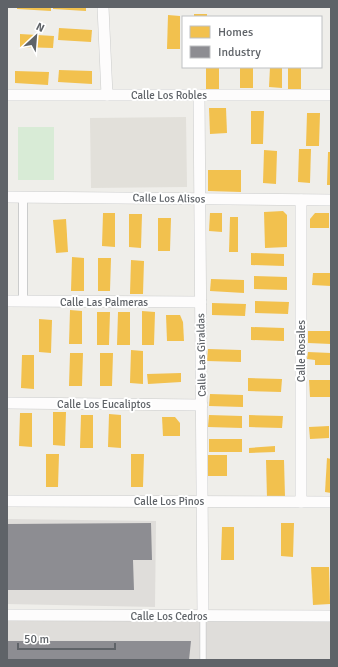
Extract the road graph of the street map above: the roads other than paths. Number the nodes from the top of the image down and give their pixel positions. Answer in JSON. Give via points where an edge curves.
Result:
{"nodes":[{"id":1,"x":103,"y":7,"type":"edge"},
{"id":2,"x":107,"y":94,"type":"junction"},
{"id":3,"x":7,"y":95,"type":"edge"},
{"id":4,"x":199,"y":95,"type":"junction"},
{"id":5,"x":331,"y":95,"type":"edge"},
{"id":6,"x":7,"y":197,"type":"edge"},
{"id":7,"x":23,"y":197,"type":"junction"},
{"id":8,"x":200,"y":199,"type":"junction"},
{"id":9,"x":301,"y":200,"type":"junction"},
{"id":10,"x":331,"y":200,"type":"edge"},
{"id":11,"x":7,"y":302,"type":"edge"},
{"id":12,"x":24,"y":302,"type":"junction"},
{"id":13,"x":201,"y":302,"type":"junction"},
{"id":14,"x":7,"y":403,"type":"edge"},
{"id":15,"x":202,"y":405,"type":"junction"},
{"id":16,"x":7,"y":501,"type":"edge"},
{"id":17,"x":203,"y":502,"type":"junction"},
{"id":18,"x":301,"y":502,"type":"junction"},
{"id":19,"x":331,"y":502,"type":"edge"},
{"id":20,"x":7,"y":615,"type":"edge"},
{"id":21,"x":204,"y":616,"type":"junction"},
{"id":22,"x":331,"y":616,"type":"edge"},
{"id":23,"x":203,"y":660,"type":"edge"}],
"edges":[{"from":1,"to":2,"type":"street"},
{"from":2,"to":3,"type":"street","name":"Calle Los Robles"},
{"from":2,"to":4,"type":"street","name":"Calle Los Robles"},
{"from":4,"to":5,"type":"street","name":"Calle Los Robles"},
{"from":4,"to":8,"type":"street","name":"Calle Las Giraldas"},
{"from":6,"to":7,"type":"street","name":"Calle Los Alisos"},
{"from":7,"to":8,"type":"street","name":"Calle Los Alisos"},
{"from":7,"to":12,"type":"street"},
{"from":8,"to":9,"type":"street","name":"Calle Los Alisos"},
{"from":8,"to":13,"type":"street","name":"Calle Las Giraldas"},
{"from":9,"to":10,"type":"street","name":"Calle Los Alisos"},
{"from":9,"to":18,"type":"street","name":"Calle Rosales"},
{"from":11,"to":12,"type":"street","name":"Calle Las Palmeras"},
{"from":12,"to":13,"type":"street","name":"Calle Las Palmeras"},
{"from":13,"to":15,"type":"street","name":"Calle Las Giraldas"},
{"from":14,"to":15,"type":"street","name":"Calle Los Eucaliptos"},
{"from":15,"to":17,"type":"street","name":"Calle Las Giraldas"},
{"from":16,"to":17,"type":"street","name":"Calle Los Pinos"},
{"from":17,"to":18,"type":"street","name":"Calle Los Pinos"},
{"from":17,"to":21,"type":"street","name":"Calle Las Giraldas"},
{"from":18,"to":19,"type":"street","name":"Calle Los Pinos"},
{"from":20,"to":21,"type":"street","name":"Calle Los Cedros"},
{"from":21,"to":22,"type":"street","name":"Calle Los Cedros"},
{"from":21,"to":23,"type":"lane"}]}
